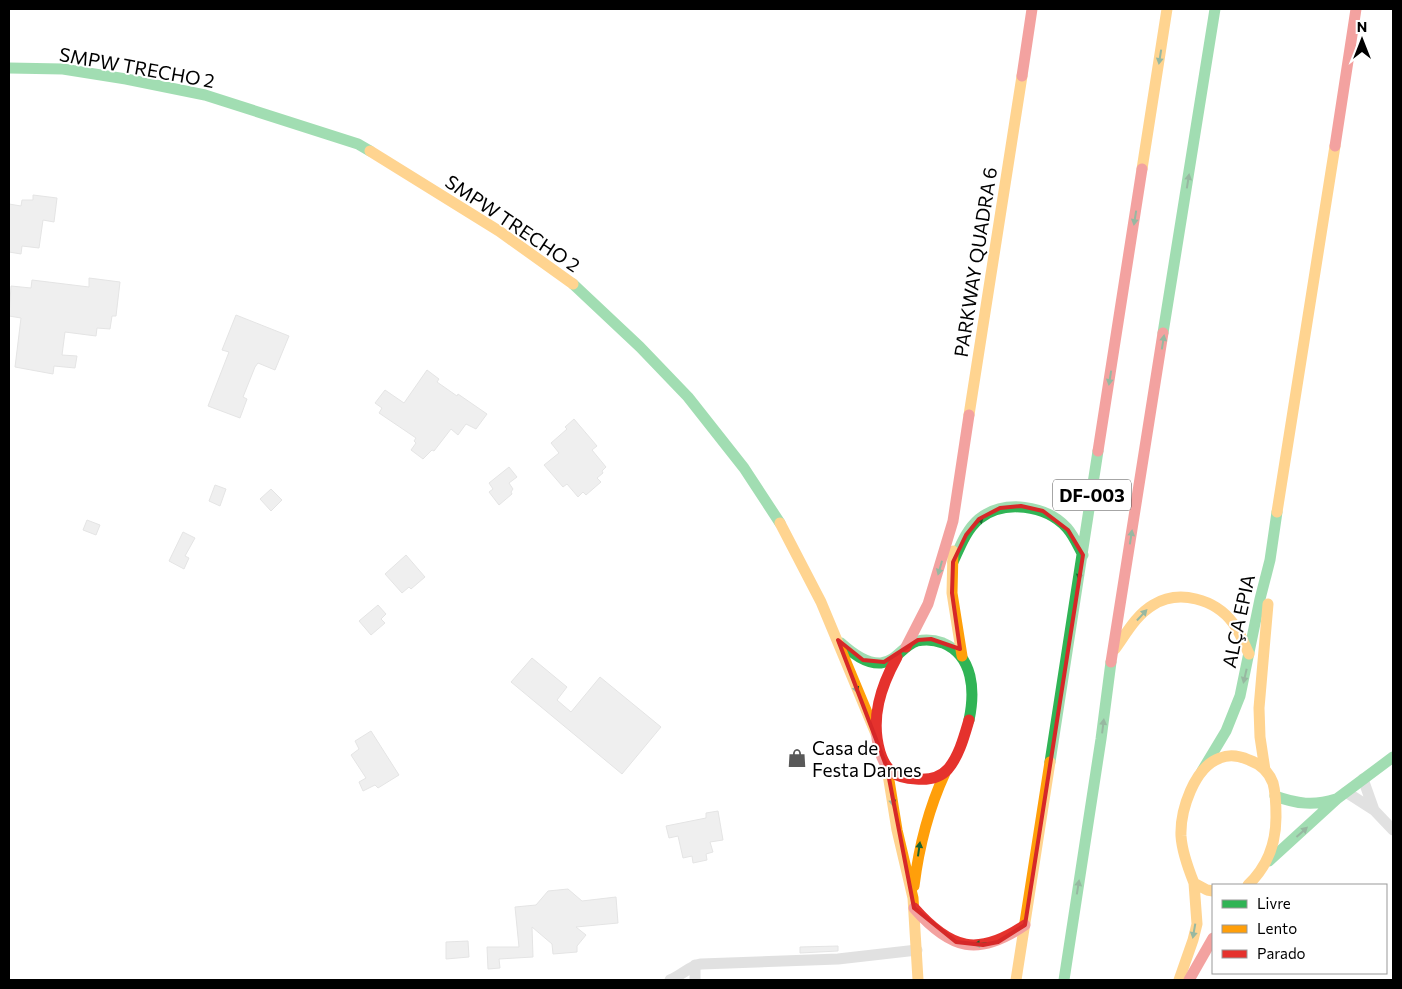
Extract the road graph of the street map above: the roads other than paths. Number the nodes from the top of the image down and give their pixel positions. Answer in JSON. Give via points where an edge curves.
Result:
{"nodes":[{"id":1,"x":1032,"y":9,"type":"edge"},
{"id":2,"x":1167,"y":9,"type":"edge"},
{"id":3,"x":1215,"y":9,"type":"edge"},
{"id":4,"x":1356,"y":9,"type":"edge"},
{"id":5,"x":9,"y":68,"type":"edge"},
{"id":6,"x":953,"y":521,"type":"junction"},
{"id":7,"x":1083,"y":554,"type":"junction"},
{"id":8,"x":1270,"y":560,"type":"junction"},
{"id":9,"x":953,"y":562,"type":"junction"},
{"id":10,"x":838,"y":640,"type":"junction"},
{"id":11,"x":906,"y":646,"type":"junction"},
{"id":12,"x":1112,"y":654,"type":"junction"},
{"id":13,"x":1249,"y":654,"type":"junction"},
{"id":14,"x":962,"y":656,"type":"junction"},
{"id":15,"x":897,"y":657,"type":"junction"},
{"id":16,"x":876,"y":734,"type":"junction"},
{"id":17,"x":1393,"y":757,"type":"edge"},
{"id":18,"x":887,"y":768,"type":"junction"},
{"id":19,"x":1265,"y":770,"type":"junction"},
{"id":20,"x":1202,"y":771,"type":"junction"},
{"id":21,"x":945,"y":773,"type":"junction"},
{"id":22,"x":1363,"y":779,"type":"junction"},
{"id":23,"x":1342,"y":795,"type":"junction"},
{"id":24,"x":1275,"y":796,"type":"junction"},
{"id":25,"x":1374,"y":810,"type":"junction"},
{"id":26,"x":1393,"y":830,"type":"edge"},
{"id":27,"x":1266,"y":864,"type":"junction"},
{"id":28,"x":1194,"y":883,"type":"junction"},
{"id":29,"x":1250,"y":884,"type":"edge"},
{"id":30,"x":1212,"y":891,"type":"edge"},
{"id":31,"x":914,"y":903,"type":"junction"},
{"id":32,"x":1025,"y":925,"type":"junction"},
{"id":33,"x":1070,"y":935,"type":"junction"},
{"id":34,"x":1212,"y":940,"type":"edge"},
{"id":35,"x":918,"y":950,"type":"junction"},
{"id":36,"x":696,"y":965,"type":"junction"},
{"id":37,"x":1077,"y":972,"type":"dead end"},
{"id":38,"x":670,"y":980,"type":"edge"},
{"id":39,"x":695,"y":980,"type":"edge"},
{"id":40,"x":918,"y":980,"type":"edge"},
{"id":41,"x":1016,"y":980,"type":"edge"},
{"id":42,"x":1064,"y":980,"type":"edge"},
{"id":43,"x":1179,"y":980,"type":"edge"},
{"id":44,"x":1189,"y":980,"type":"edge"}],
"edges":[{"from":1,"to":6,"type":"main road","name":"PARKWAY QUADRA 6"},
{"from":2,"to":7,"type":"main road","number":"DF-003","one_way":true},
{"from":12,"to":3,"type":"main road","number":"DF-003","one_way":true},
{"from":4,"to":8,"type":"main road"},
{"from":5,"to":10,"type":"main road","name":"SMPW TRECHO 2","via":[[62,69],[205,95],[324,132],[358,144],[499,231],[570,281],[688,398],[744,468],[776,515]]},
{"from":6,"to":9,"type":"main road","name":"PARKWAY QUADRA 6"},
{"from":6,"to":11,"type":"main road","name":"PARKWAY QUADRA 6","one_way":true,"via":[[928,604]]},
{"from":9,"to":7,"type":"main road","one_way":true,"via":[[966,535],[979,519],[1000,508],[1021,506],[1058,520]]},
{"from":7,"to":32,"type":"main road","number":"DF-003","one_way":true},
{"from":8,"to":13,"type":"main road","name":"ALÇA EPIA"},
{"from":8,"to":19,"type":"main road","name":"ALÇA EPIA","via":[[1258,708]]},
{"from":9,"to":14,"type":"main road","name":"PARKWAY QUADRA 6","via":[[953,602]]},
{"from":10,"to":15,"type":"main road","via":[[863,660],[884,662]]},
{"from":10,"to":16,"type":"main road","name":"SMPW TRECHO 2","one_way":true},
{"from":11,"to":14,"type":"main road","via":[[918,640],[931,639],[946,644]]},
{"from":11,"to":15,"type":"main road"},
{"from":12,"to":13,"type":"main road","one_way":true,"via":[[1143,612],[1173,596],[1189,597],[1222,611],[1233,623]]},
{"from":33,"to":12,"type":"main road","number":"DF-003","one_way":true},
{"from":13,"to":20,"type":"main road","name":"ALÇA EPIA","one_way":true,"via":[[1240,696],[1226,731]]},
{"from":14,"to":21,"type":"main road","via":[[972,686],[972,709],[962,745]]},
{"from":15,"to":16,"type":"main road","via":[[883,684]]},
{"from":16,"to":18,"type":"main road"},
{"from":17,"to":22,"type":"main road"},
{"from":18,"to":21,"type":"main road","via":[[897,776],[914,780]]},
{"from":18,"to":31,"type":"main road","one_way":true},
{"from":19,"to":20,"type":"main road","via":[[1254,761],[1227,756]]},
{"from":19,"to":24,"type":"main road","name":"ALÇA EPIA"},
{"from":20,"to":28,"type":"main road","name":"ALÇA EPIA","via":[[1190,792],[1181,834],[1184,858]]},
{"from":31,"to":21,"type":"main road","one_way":true,"via":[[925,818]]},
{"from":22,"to":23,"type":"main road"},
{"from":22,"to":25,"type":"street"},
{"from":23,"to":24,"type":"main road","via":[[1316,805]]},
{"from":23,"to":25,"type":"street"},
{"from":27,"to":23,"type":"main road","one_way":true},
{"from":24,"to":27,"type":"main road","name":"ALÇA EPIA","via":[[1276,829]]},
{"from":25,"to":26,"type":"street"},
{"from":27,"to":29,"type":"main road"},
{"from":28,"to":30,"type":"main road"},
{"from":28,"to":43,"type":"main road","one_way":true,"via":[[1197,916],[1190,952]]},
{"from":32,"to":31,"type":"main road","one_way":true,"via":[[998,942],[966,945],[946,937],[919,914]]},
{"from":31,"to":35,"type":"main road"},
{"from":32,"to":41,"type":"main road","number":"DF-003"},
{"from":33,"to":37,"type":"main road"},
{"from":33,"to":42,"type":"main road","number":"DF-003"},
{"from":34,"to":44,"type":"main road"},
{"from":35,"to":36,"type":"street","via":[[838,959]]},
{"from":35,"to":40,"type":"main road"},
{"from":36,"to":38,"type":"street"},
{"from":36,"to":39,"type":"street"}]}
